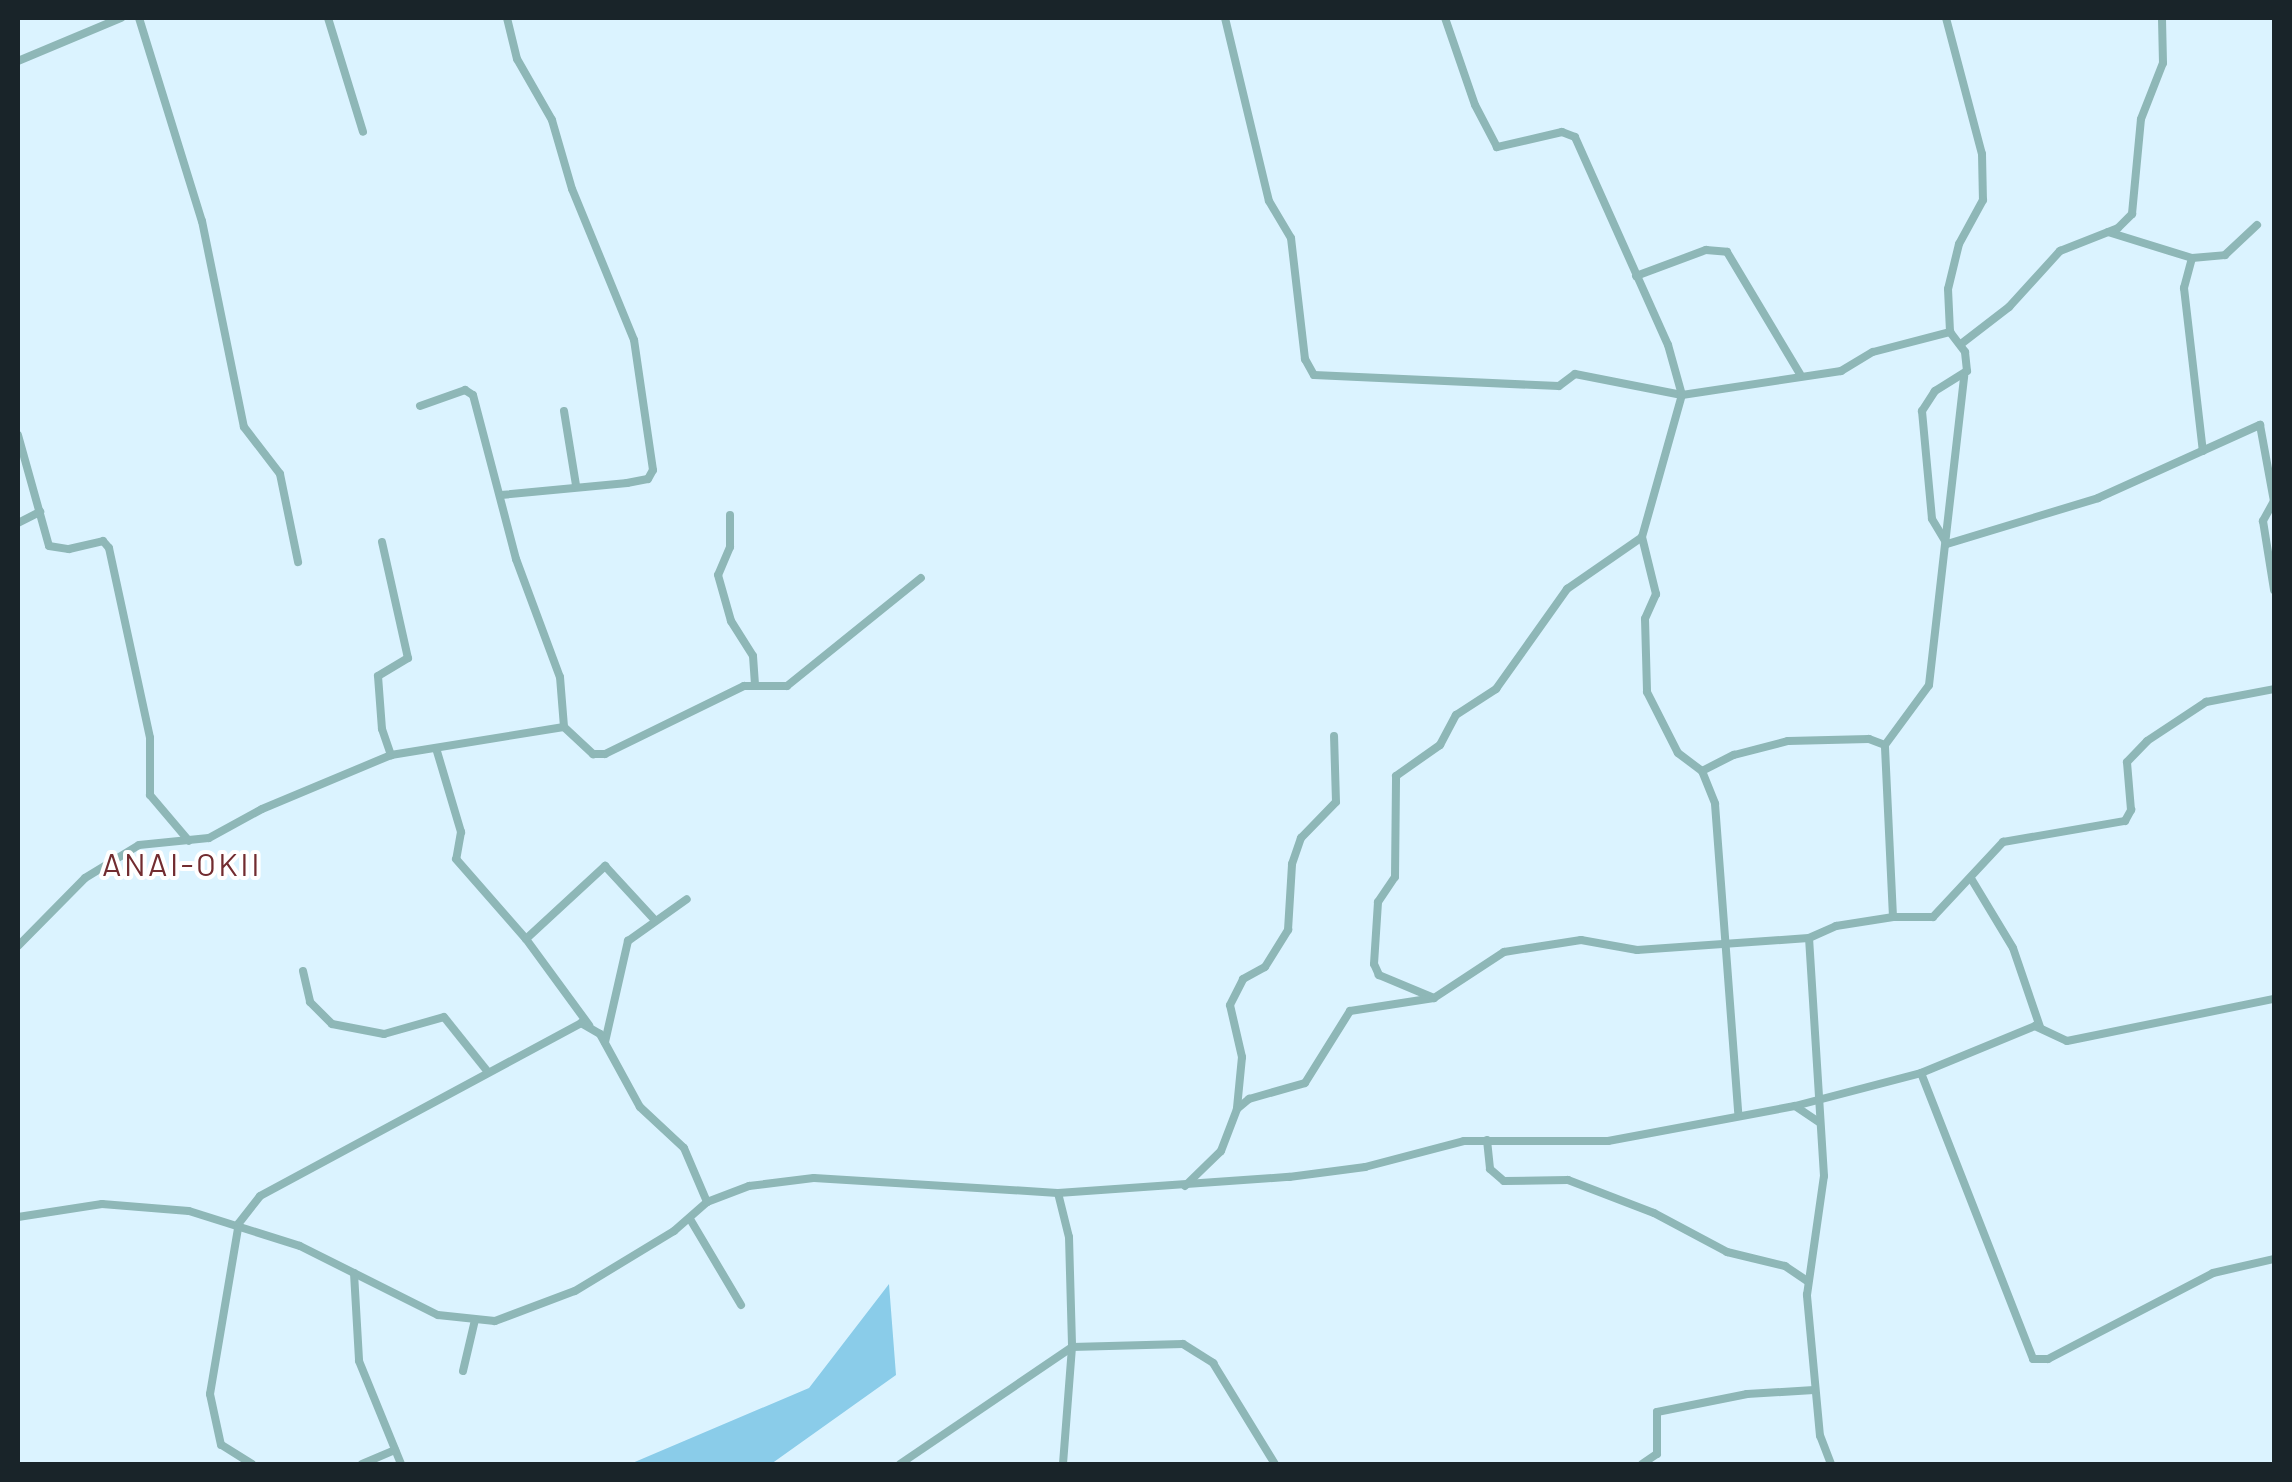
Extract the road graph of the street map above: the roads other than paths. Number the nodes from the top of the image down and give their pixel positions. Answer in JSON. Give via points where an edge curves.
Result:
{"nodes":[{"id":1,"x":121,"y":18,"type":"edge"},
{"id":2,"x":139,"y":18,"type":"edge"},
{"id":3,"x":328,"y":18,"type":"edge"},
{"id":4,"x":506,"y":18,"type":"edge"},
{"id":5,"x":1225,"y":18,"type":"edge"},
{"id":6,"x":1445,"y":18,"type":"edge"},
{"id":7,"x":1946,"y":18,"type":"edge"},
{"id":8,"x":2162,"y":18,"type":"edge"},
{"id":9,"x":18,"y":61,"type":"edge"},
{"id":10,"x":363,"y":132,"type":"dead end"},
{"id":11,"x":2258,"y":225,"type":"dead end"},
{"id":12,"x":2108,"y":232,"type":"junction"},
{"id":13,"x":2192,"y":258,"type":"junction"},
{"id":14,"x":1636,"y":276,"type":"junction"},
{"id":15,"x":1950,"y":332,"type":"junction"},
{"id":16,"x":1961,"y":344,"type":"junction"},
{"id":17,"x":1800,"y":374,"type":"junction"},
{"id":18,"x":1964,"y":376,"type":"junction"},
{"id":19,"x":1682,"y":394,"type":"junction"},
{"id":20,"x":420,"y":406,"type":"dead end"},
{"id":21,"x":564,"y":411,"type":"dead end"},
{"id":22,"x":2270,"y":430,"type":"edge"},
{"id":23,"x":18,"y":435,"type":"edge"},
{"id":24,"x":2203,"y":451,"type":"junction"},
{"id":25,"x":576,"y":485,"type":"junction"},
{"id":26,"x":502,"y":494,"type":"junction"},
{"id":27,"x":40,"y":512,"type":"junction"},
{"id":28,"x":730,"y":515,"type":"dead end"},
{"id":29,"x":18,"y":522,"type":"edge"},
{"id":30,"x":1642,"y":537,"type":"junction"},
{"id":31,"x":382,"y":542,"type":"dead end"},
{"id":32,"x":1947,"y":544,"type":"junction"},
{"id":33,"x":298,"y":562,"type":"dead end"},
{"id":34,"x":921,"y":578,"type":"dead end"},
{"id":35,"x":2274,"y":590,"type":"edge"},
{"id":36,"x":755,"y":684,"type":"junction"},
{"id":37,"x":2274,"y":688,"type":"edge"},
{"id":38,"x":564,"y":728,"type":"junction"},
{"id":39,"x":1334,"y":736,"type":"dead end"},
{"id":40,"x":1885,"y":745,"type":"junction"},
{"id":41,"x":436,"y":748,"type":"junction"},
{"id":42,"x":391,"y":755,"type":"junction"},
{"id":43,"x":1702,"y":771,"type":"junction"},
{"id":44,"x":190,"y":840,"type":"junction"},
{"id":45,"x":1972,"y":880,"type":"junction"},
{"id":46,"x":687,"y":899,"type":"dead end"},
{"id":47,"x":653,"y":918,"type":"junction"},
{"id":48,"x":1893,"y":918,"type":"junction"},
{"id":49,"x":526,"y":938,"type":"junction"},
{"id":50,"x":1808,"y":938,"type":"junction"},
{"id":51,"x":1722,"y":945,"type":"junction"},
{"id":52,"x":18,"y":946,"type":"edge"},
{"id":53,"x":302,"y":971,"type":"dead end"},
{"id":54,"x":1434,"y":998,"type":"junction"},
{"id":55,"x":2274,"y":998,"type":"edge"},
{"id":56,"x":589,"y":1025,"type":"junction"},
{"id":57,"x":2040,"y":1027,"type":"junction"},
{"id":58,"x":606,"y":1042,"type":"junction"},
{"id":59,"x":488,"y":1072,"type":"junction"},
{"id":60,"x":1921,"y":1073,"type":"junction"},
{"id":61,"x":1817,"y":1102,"type":"junction"},
{"id":62,"x":1795,"y":1106,"type":"junction"},
{"id":63,"x":1237,"y":1110,"type":"junction"},
{"id":64,"x":1738,"y":1112,"type":"junction"},
{"id":65,"x":1820,"y":1122,"type":"junction"},
{"id":66,"x":1487,"y":1140,"type":"junction"},
{"id":67,"x":1185,"y":1186,"type":"junction"},
{"id":68,"x":1058,"y":1194,"type":"junction"},
{"id":69,"x":707,"y":1202,"type":"junction"},
{"id":70,"x":18,"y":1217,"type":"edge"},
{"id":71,"x":690,"y":1219,"type":"junction"},
{"id":72,"x":239,"y":1223,"type":"junction"},
{"id":73,"x":2274,"y":1259,"type":"edge"},
{"id":74,"x":354,"y":1274,"type":"junction"},
{"id":75,"x":1806,"y":1281,"type":"junction"},
{"id":76,"x":741,"y":1304,"type":"dead end"},
{"id":77,"x":475,"y":1320,"type":"junction"},
{"id":78,"x":1072,"y":1347,"type":"junction"},
{"id":79,"x":463,"y":1371,"type":"dead end"},
{"id":80,"x":1814,"y":1390,"type":"junction"},
{"id":81,"x":395,"y":1450,"type":"junction"},
{"id":82,"x":252,"y":1464,"type":"edge"},
{"id":83,"x":362,"y":1464,"type":"edge"},
{"id":84,"x":401,"y":1464,"type":"edge"},
{"id":85,"x":900,"y":1464,"type":"edge"},
{"id":86,"x":1063,"y":1464,"type":"edge"},
{"id":87,"x":1275,"y":1464,"type":"edge"},
{"id":88,"x":1642,"y":1464,"type":"edge"},
{"id":89,"x":1831,"y":1464,"type":"edge"}],
"edges":[{"from":1,"to":9,"type":"street"},
{"from":2,"to":33,"type":"street","via":[[202,221],[244,428],[280,474]]},
{"from":3,"to":10,"type":"street"},
{"from":4,"to":25,"type":"street","via":[[517,59],[552,120],[572,189],[634,340],[645,396],[648,479]]},
{"from":5,"to":19,"type":"street","via":[[1268,201],[1291,238],[1305,359],[1314,376],[1559,386],[1575,374]]},
{"from":6,"to":14,"type":"street","via":[[1492,142],[1506,148],[1572,133]]},
{"from":7,"to":15,"type":"street","via":[[1982,154],[1983,200],[1958,244]]},
{"from":8,"to":12,"type":"street","via":[[2163,64],[2141,119],[2137,199],[2126,221]]},
{"from":11,"to":13,"type":"street","via":[[2225,255]]},
{"from":12,"to":13,"type":"street"},
{"from":12,"to":16,"type":"street","via":[[2060,252],[2010,306]]},
{"from":13,"to":24,"type":"street","via":[[2184,288]]},
{"from":14,"to":17,"type":"street","via":[[1706,250],[1727,252]]},
{"from":14,"to":19,"type":"street"},
{"from":15,"to":16,"type":"street"},
{"from":15,"to":17,"type":"street","via":[[1873,352],[1841,370]]},
{"from":16,"to":18,"type":"street","via":[[1968,360]]},
{"from":17,"to":19,"type":"street","via":[[1765,386]]},
{"from":18,"to":32,"type":"street"},
{"from":18,"to":32,"type":"street","via":[[1935,391],[1922,410],[1932,520]]},
{"from":19,"to":30,"type":"street"},
{"from":20,"to":26,"type":"street","via":[[465,390],[473,395]]},
{"from":21,"to":25,"type":"street"},
{"from":22,"to":24,"type":"street","via":[[2256,425]]},
{"from":22,"to":35,"type":"street","via":[[2274,504],[2263,520]]},
{"from":23,"to":27,"type":"street"},
{"from":24,"to":32,"type":"street","via":[[2098,498]]},
{"from":25,"to":26,"type":"street"},
{"from":26,"to":38,"type":"street","via":[[516,559],[564,688]]},
{"from":27,"to":29,"type":"street"},
{"from":27,"to":44,"type":"street","via":[[49,546],[103,541],[109,548],[150,738],[150,795]]},
{"from":28,"to":36,"type":"street","via":[[730,546],[718,575],[731,622],[753,656]]},
{"from":30,"to":43,"type":"street","via":[[1656,594],[1645,619],[1647,692],[1678,753]]},
{"from":30,"to":54,"type":"street","via":[[1566,589],[1496,689],[1456,716],[1440,745],[1396,776],[1394,880],[1378,902],[1374,964],[1378,975]]},
{"from":31,"to":42,"type":"street","via":[[408,658],[378,676]]},
{"from":32,"to":40,"type":"street","via":[[1929,685]]},
{"from":34,"to":36,"type":"street","via":[[786,686]]},
{"from":36,"to":38,"type":"street","via":[[616,752],[593,754]]},
{"from":37,"to":45,"type":"street","via":[[2206,702],[2147,741],[2125,770],[2125,820],[2003,842]]},
{"from":38,"to":41,"type":"street"},
{"from":39,"to":63,"type":"street","via":[[1336,802],[1301,838],[1292,864],[1288,930],[1265,967],[1243,980],[1230,1005],[1242,1057]]},
{"from":40,"to":43,"type":"street","via":[[1869,739],[1788,741]]},
{"from":40,"to":48,"type":"street"},
{"from":41,"to":42,"type":"street"},
{"from":41,"to":49,"type":"street","via":[[461,832],[456,859]]},
{"from":42,"to":44,"type":"street","via":[[209,838]]},
{"from":43,"to":51,"type":"street","via":[[1715,804]]},
{"from":44,"to":52,"type":"street","via":[[148,842],[99,866]]},
{"from":45,"to":48,"type":"street","via":[[1933,916]]},
{"from":45,"to":57,"type":"street","via":[[2013,948]]},
{"from":46,"to":47,"type":"street"},
{"from":47,"to":49,"type":"street","via":[[605,866]]},
{"from":47,"to":58,"type":"street","via":[[628,941]]},
{"from":48,"to":50,"type":"street","via":[[1836,926]]},
{"from":49,"to":56,"type":"street"},
{"from":50,"to":51,"type":"street"},
{"from":50,"to":61,"type":"street"},
{"from":51,"to":54,"type":"street","via":[[1636,950],[1580,940],[1504,952]]},
{"from":51,"to":64,"type":"street"},
{"from":53,"to":59,"type":"street","via":[[306,996],[332,1024],[384,1034],[444,1016]]},
{"from":54,"to":63,"type":"street","via":[[1350,1011],[1305,1083],[1253,1097]]},
{"from":55,"to":57,"type":"street","via":[[2068,1042],[2055,1041]]},
{"from":56,"to":58,"type":"street"},
{"from":56,"to":59,"type":"street","via":[[570,1028]]},
{"from":57,"to":60,"type":"street"},
{"from":58,"to":69,"type":"street","via":[[640,1107],[684,1148]]},
{"from":59,"to":72,"type":"street","via":[[260,1196]]},
{"from":60,"to":61,"type":"street"},
{"from":60,"to":73,"type":"street","via":[[2033,1359],[2048,1359],[2212,1273]]},
{"from":61,"to":62,"type":"street"},
{"from":61,"to":65,"type":"street"},
{"from":62,"to":64,"type":"street"},
{"from":62,"to":65,"type":"street"},
{"from":63,"to":67,"type":"street","via":[[1220,1152]]},
{"from":64,"to":66,"type":"street","via":[[1608,1141]]},
{"from":65,"to":75,"type":"street","via":[[1823,1188]]},
{"from":66,"to":67,"type":"street","via":[[1341,1172]]},
{"from":66,"to":75,"type":"street","via":[[1490,1169],[1504,1182],[1564,1179],[1654,1212],[1727,1252],[1784,1266]]},
{"from":67,"to":68,"type":"street"},
{"from":68,"to":69,"type":"street","via":[[814,1178],[749,1186]]},
{"from":68,"to":78,"type":"street","via":[[1069,1236]]},
{"from":69,"to":71,"type":"street"},
{"from":70,"to":72,"type":"street","via":[[137,1204]]},
{"from":71,"to":76,"type":"street"},
{"from":71,"to":77,"type":"street","via":[[547,1305],[518,1317]]},
{"from":72,"to":74,"type":"street"},
{"from":72,"to":82,"type":"street","via":[[211,1413],[222,1445]]},
{"from":74,"to":77,"type":"street","via":[[422,1309]]},
{"from":74,"to":81,"type":"street","via":[[359,1360]]},
{"from":75,"to":80,"type":"street"},
{"from":77,"to":79,"type":"street"},
{"from":78,"to":85,"type":"street"},
{"from":78,"to":86,"type":"street"},
{"from":78,"to":87,"type":"street","via":[[1193,1346],[1213,1364]]},
{"from":80,"to":88,"type":"street","via":[[1747,1394],[1658,1412],[1657,1454]]},
{"from":80,"to":89,"type":"street"},
{"from":81,"to":83,"type":"street"},
{"from":81,"to":84,"type":"street"}]}
